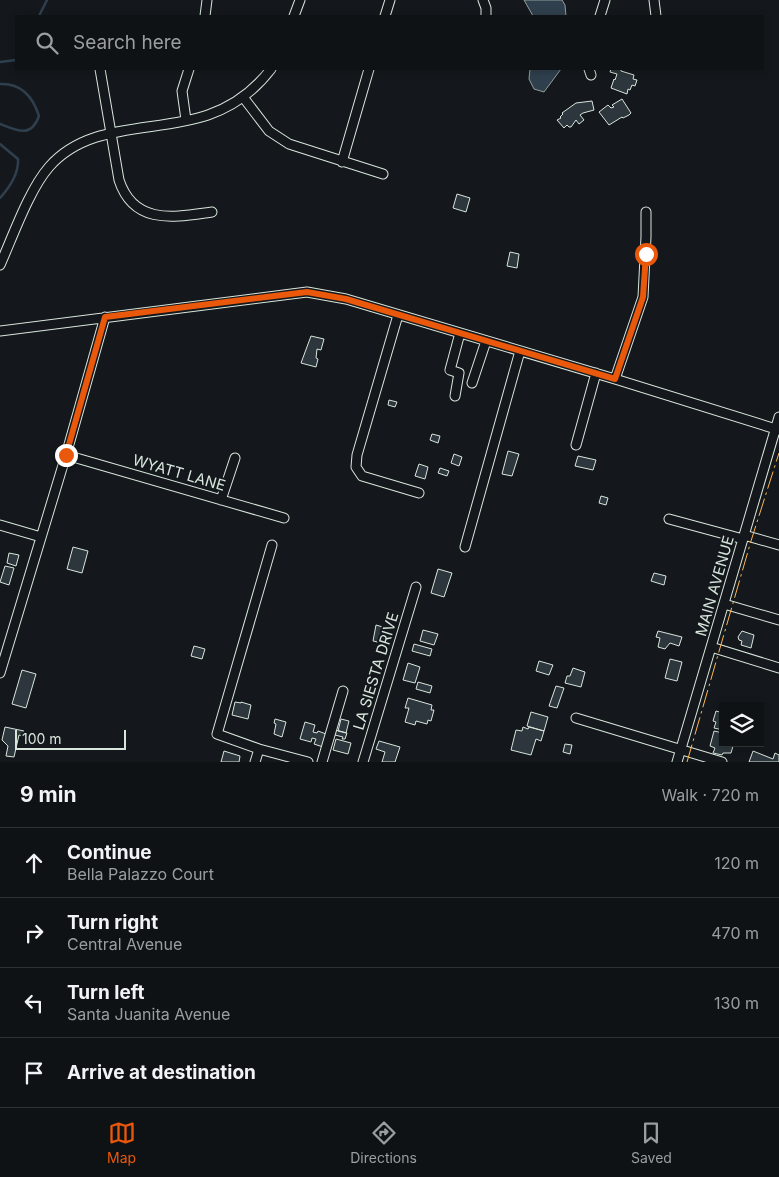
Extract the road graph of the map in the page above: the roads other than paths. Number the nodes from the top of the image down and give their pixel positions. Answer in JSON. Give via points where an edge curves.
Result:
{"nodes":[{"id":1,"x":207,"y":0,"type":"edge"},
{"id":2,"x":300,"y":0,"type":"edge"},
{"id":3,"x":390,"y":0,"type":"edge"},
{"id":4,"x":483,"y":0,"type":"edge"},
{"id":5,"x":605,"y":0,"type":"edge"},
{"id":6,"x":654,"y":0,"type":"edge"},
{"id":7,"x":205,"y":15,"type":"edge"},
{"id":8,"x":294,"y":15,"type":"edge"},
{"id":9,"x":385,"y":15,"type":"edge"},
{"id":10,"x":486,"y":15,"type":"edge"},
{"id":11,"x":600,"y":15,"type":"edge"},
{"id":12,"x":656,"y":15,"type":"edge"},
{"id":13,"x":100,"y":70,"type":"edge"},
{"id":14,"x":189,"y":70,"type":"edge"},
{"id":15,"x":270,"y":70,"type":"edge"},
{"id":16,"x":369,"y":70,"type":"edge"},
{"id":17,"x":243,"y":98,"type":"junction"},
{"id":18,"x":186,"y":120,"type":"junction"},
{"id":19,"x":111,"y":134,"type":"junction"},
{"id":20,"x":342,"y":162,"type":"junction"},
{"id":21,"x":383,"y":174,"type":"dead end"},
{"id":22,"x":212,"y":212,"type":"dead end"},
{"id":23,"x":646,"y":212,"type":"dead end"},
{"id":24,"x":3,"y":248,"type":"edge"},
{"id":25,"x":0,"y":265,"type":"edge"},
{"id":26,"x":398,"y":315,"type":"junction"},
{"id":27,"x":105,"y":317,"type":"junction"},
{"id":28,"x":0,"y":331,"type":"edge"},
{"id":29,"x":460,"y":334,"type":"junction"},
{"id":30,"x":486,"y":341,"type":"junction"},
{"id":31,"x":520,"y":351,"type":"junction"},
{"id":32,"x":596,"y":373,"type":"junction"},
{"id":33,"x":615,"y":379,"type":"junction"},
{"id":34,"x":472,"y":383,"type":"dead end"},
{"id":35,"x":455,"y":396,"type":"dead end"},
{"id":36,"x":779,"y":417,"type":"edge"},
{"id":37,"x":777,"y":429,"type":"edge"},
{"id":38,"x":576,"y":445,"type":"dead end"},
{"id":39,"x":66,"y":455,"type":"junction"},
{"id":40,"x":235,"y":458,"type":"dead end"},
{"id":41,"x":419,"y":493,"type":"dead end"},
{"id":42,"x":221,"y":500,"type":"junction"},
{"id":43,"x":284,"y":518,"type":"dead end"},
{"id":44,"x":669,"y":519,"type":"dead end"},
{"id":45,"x":0,"y":525,"type":"edge"},
{"id":46,"x":41,"y":537,"type":"junction"},
{"id":47,"x":743,"y":537,"type":"junction"},
{"id":48,"x":779,"y":544,"type":"edge"},
{"id":49,"x":272,"y":545,"type":"dead end"},
{"id":50,"x":465,"y":547,"type":"dead end"},
{"id":51,"x":416,"y":587,"type":"dead end"},
{"id":52,"x":724,"y":604,"type":"junction"},
{"id":53,"x":779,"y":620,"type":"edge"},
{"id":54,"x":711,"y":647,"type":"junction"},
{"id":55,"x":779,"y":668,"type":"edge"},
{"id":56,"x":0,"y":672,"type":"edge"},
{"id":57,"x":342,"y":691,"type":"dead end"},
{"id":58,"x":576,"y":718,"type":"dead end"},
{"id":59,"x":259,"y":749,"type":"junction"},
{"id":60,"x":680,"y":749,"type":"junction"},
{"id":61,"x":255,"y":762,"type":"edge"},
{"id":62,"x":308,"y":762,"type":"edge"},
{"id":63,"x":322,"y":762,"type":"edge"},
{"id":64,"x":363,"y":762,"type":"edge"},
{"id":65,"x":677,"y":762,"type":"edge"},
{"id":66,"x":722,"y":762,"type":"edge"}],
"edges":[{"from":1,"to":7,"type":"street"},
{"from":2,"to":8,"type":"street"},
{"from":3,"to":9,"type":"street"},
{"from":4,"to":10,"type":"street"},
{"from":5,"to":11,"type":"street"},
{"from":6,"to":12,"type":"street"},
{"from":13,"to":19,"type":"street"},
{"from":14,"to":18,"type":"street","via":[[182,91]]},
{"from":15,"to":17,"type":"street"},
{"from":16,"to":20,"type":"street"},
{"from":17,"to":18,"type":"street","via":[[219,111]]},
{"from":17,"to":20,"type":"street","via":[[278,138],[300,149]]},
{"from":18,"to":19,"type":"street"},
{"from":19,"to":22,"type":"street","via":[[121,185],[137,206],[166,217]]},
{"from":19,"to":24,"type":"street","via":[[89,139],[61,155],[50,166],[34,188]]},
{"from":20,"to":21,"type":"street"},
{"from":23,"to":33,"type":"street","via":[[643,297]]},
{"from":24,"to":25,"type":"street"},
{"from":26,"to":27,"type":"street","via":[[346,299],[307,292]]},
{"from":26,"to":29,"type":"street"},
{"from":26,"to":41,"type":"street","via":[[356,467],[362,476]]},
{"from":27,"to":28,"type":"street"},
{"from":27,"to":39,"type":"street"},
{"from":29,"to":30,"type":"street"},
{"from":29,"to":35,"type":"street","via":[[450,370],[459,373]]},
{"from":30,"to":31,"type":"street"},
{"from":30,"to":34,"type":"street"},
{"from":31,"to":32,"type":"street"},
{"from":31,"to":50,"type":"street"},
{"from":32,"to":33,"type":"street"},
{"from":32,"to":38,"type":"street"},
{"from":33,"to":37,"type":"street"},
{"from":36,"to":37,"type":"street","name":"MAIN AVENUE"},
{"from":37,"to":47,"type":"street","name":"MAIN AVENUE"},
{"from":39,"to":42,"type":"street","name":"WYATT LANE"},
{"from":39,"to":46,"type":"street"},
{"from":40,"to":42,"type":"street"},
{"from":42,"to":43,"type":"street","name":"WYATT LANE"},
{"from":44,"to":47,"type":"street"},
{"from":45,"to":46,"type":"street"},
{"from":46,"to":56,"type":"street"},
{"from":47,"to":48,"type":"street"},
{"from":47,"to":52,"type":"street","name":"MAIN AVENUE"},
{"from":49,"to":59,"type":"street","via":[[217,734]]},
{"from":51,"to":64,"type":"street","name":"LA SIESTA DRIVE"},
{"from":52,"to":53,"type":"street"},
{"from":52,"to":54,"type":"street","name":"MAIN AVENUE"},
{"from":54,"to":55,"type":"street"},
{"from":54,"to":60,"type":"street","name":"MAIN AVENUE"},
{"from":57,"to":63,"type":"street"},
{"from":58,"to":60,"type":"street"},
{"from":59,"to":61,"type":"street"},
{"from":59,"to":62,"type":"street"},
{"from":60,"to":65,"type":"street","name":"MAIN AVENUE"},
{"from":60,"to":66,"type":"street"}]}
